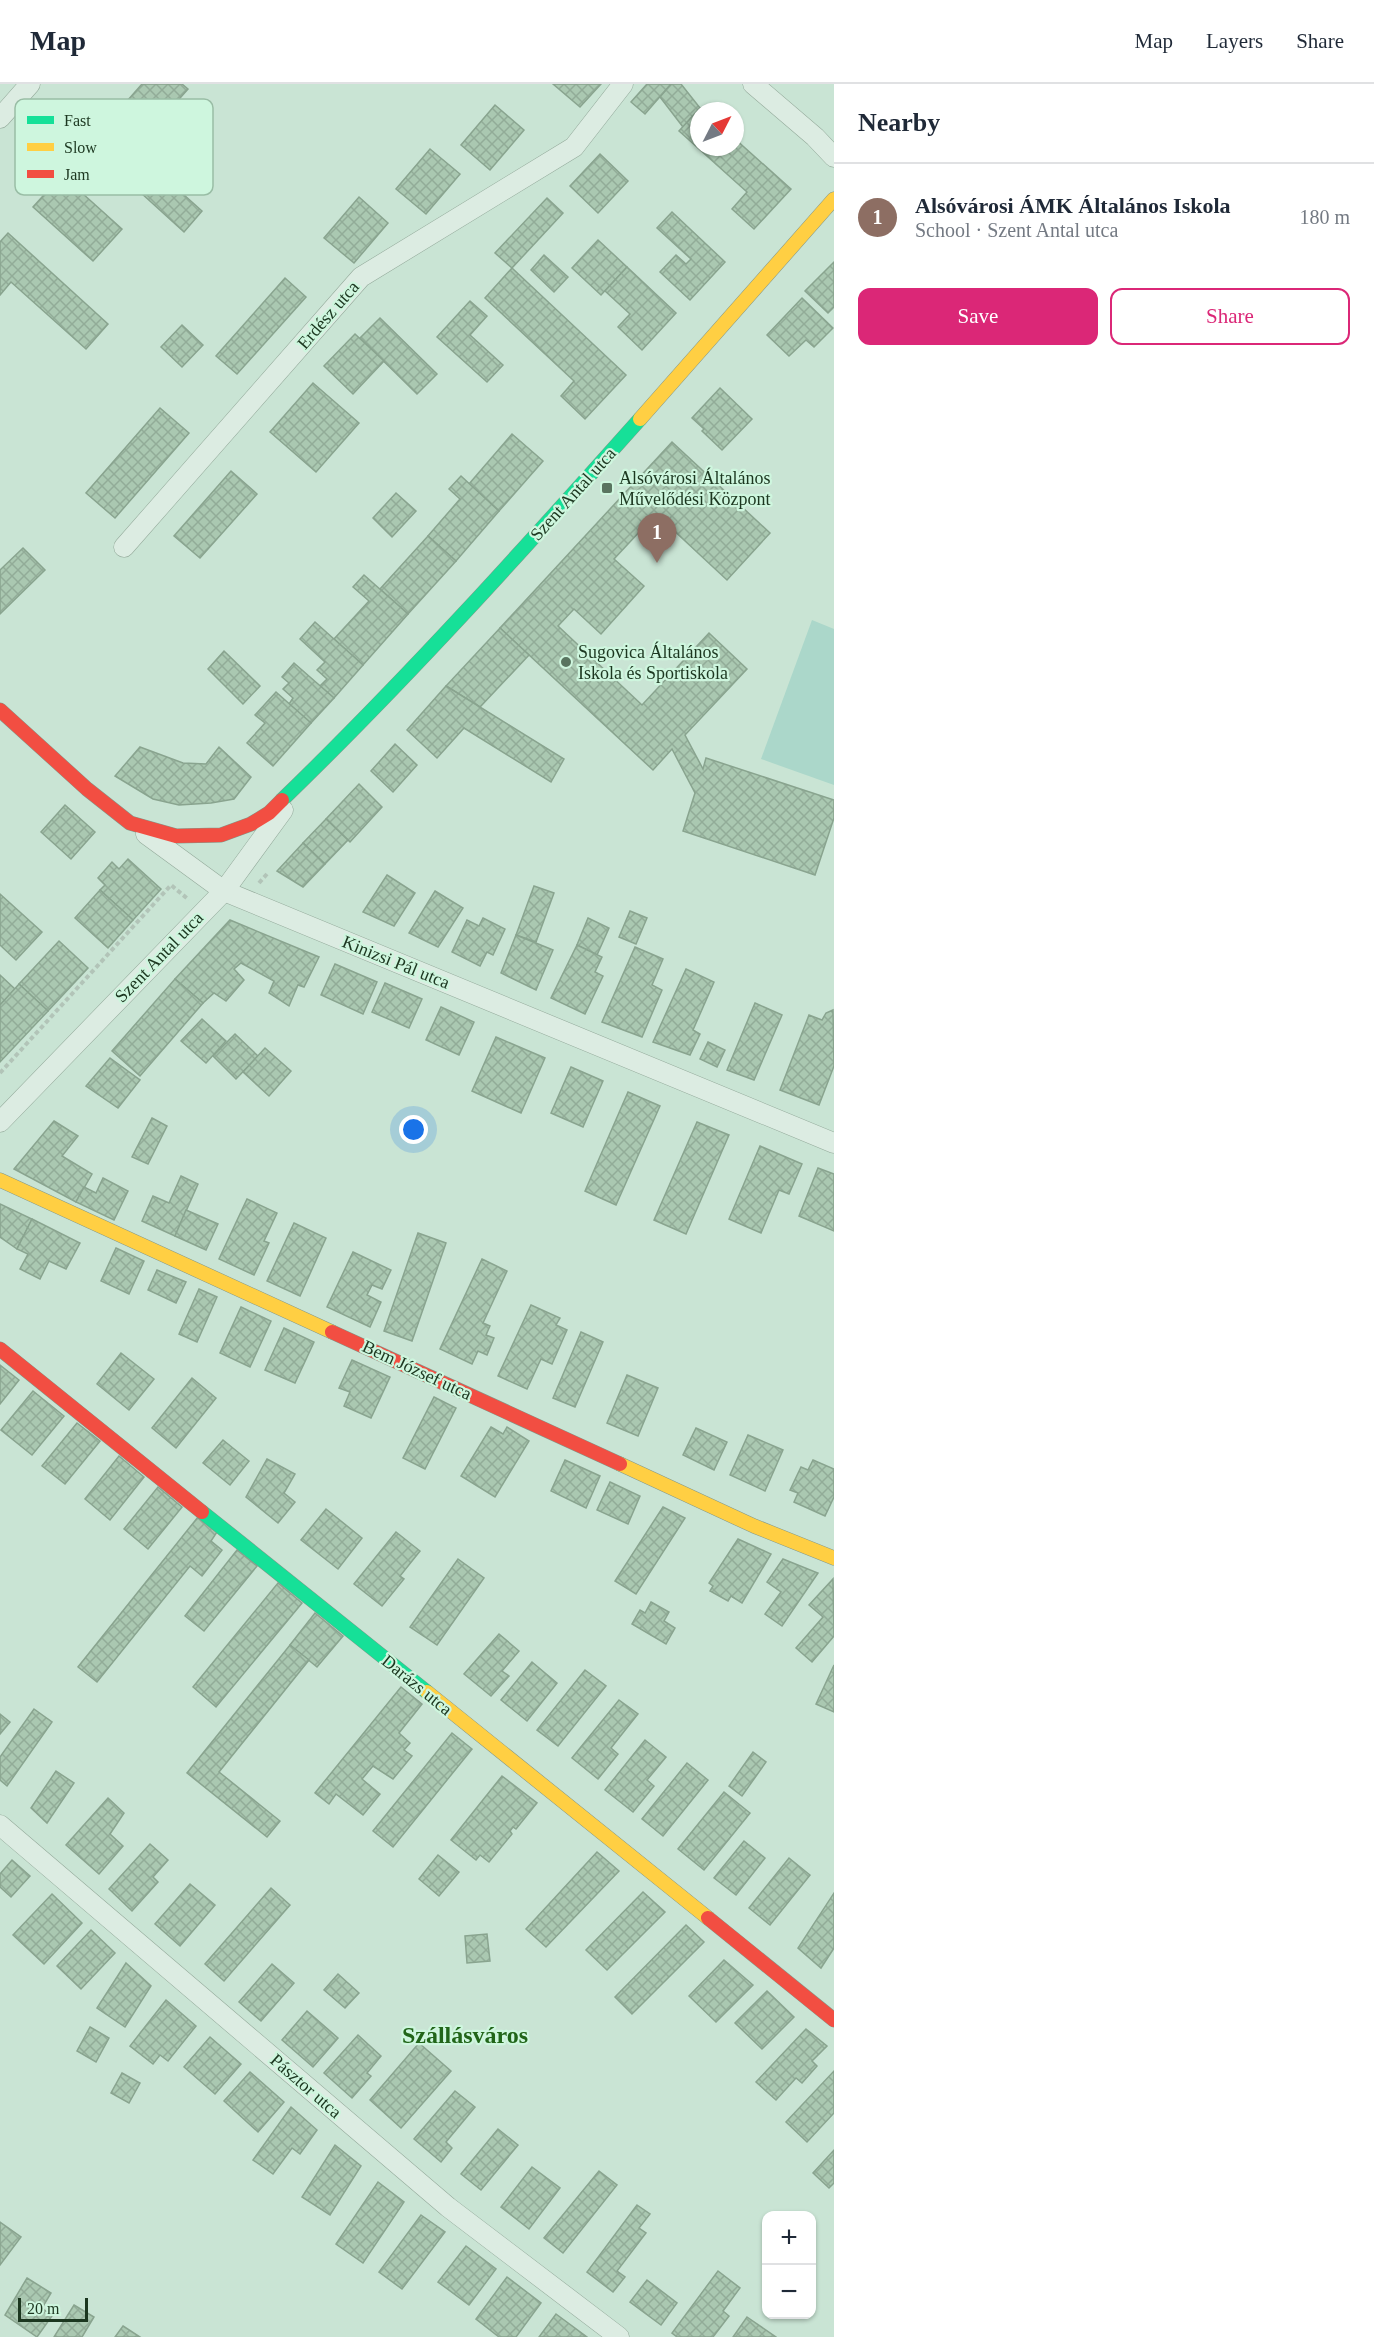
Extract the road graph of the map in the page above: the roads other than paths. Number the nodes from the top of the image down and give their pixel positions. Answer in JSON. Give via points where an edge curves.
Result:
{"nodes":[{"id":1,"x":30,"y":84,"type":"edge"},
{"id":2,"x":623,"y":84,"type":"edge"},
{"id":3,"x":753,"y":84,"type":"edge"},
{"id":4,"x":17,"y":99,"type":"edge"},
{"id":5,"x":15,"y":101,"type":"edge"},
{"id":6,"x":0,"y":118,"type":"edge"},
{"id":7,"x":834,"y":158,"type":"edge"},
{"id":8,"x":834,"y":199,"type":"edge"},
{"id":9,"x":124,"y":547,"type":"dead end"},
{"id":10,"x":0,"y":710,"type":"edge"},
{"id":11,"x":304,"y":781,"type":"junction"},
{"id":12,"x":130,"y":823,"type":"junction"},
{"id":13,"x":224,"y":891,"type":"junction"},
{"id":14,"x":0,"y":1122,"type":"edge"},
{"id":15,"x":834,"y":1143,"type":"edge"},
{"id":16,"x":0,"y":1180,"type":"edge"},
{"id":17,"x":0,"y":1349,"type":"edge"},
{"id":18,"x":834,"y":1558,"type":"edge"},
{"id":19,"x":0,"y":1825,"type":"edge"},
{"id":20,"x":834,"y":2020,"type":"edge"},
{"id":21,"x":619,"y":2337,"type":"edge"}],
"edges":[{"from":1,"to":4,"type":"street"},
{"from":2,"to":9,"type":"street","name":"Erdész utca","via":[[574,147],[361,277]]},
{"from":3,"to":7,"type":"street"},
{"from":5,"to":6,"type":"street"},
{"from":8,"to":11,"type":"street","name":"Szent Antal utca","via":[[537,535]]},
{"from":10,"to":12,"type":"street","name":"Kinizsi Pál utca"},
{"from":11,"to":12,"type":"street","name":"Szent Antal utca","via":[[268,813],[239,830],[221,835],[176,836]]},
{"from":11,"to":13,"type":"street","name":"Szent Antal utca"},
{"from":12,"to":13,"type":"street","name":"Kinizsi Pál utca"},
{"from":13,"to":14,"type":"street","name":"Szent Antal utca"},
{"from":13,"to":15,"type":"street","name":"Kinizsi Pál utca"},
{"from":16,"to":18,"type":"street","name":"Bem József utca","via":[[754,1526]]},
{"from":17,"to":20,"type":"street","name":"Darázs utca"},
{"from":19,"to":21,"type":"street","name":"Pásztor utca","via":[[448,2207]]}]}
